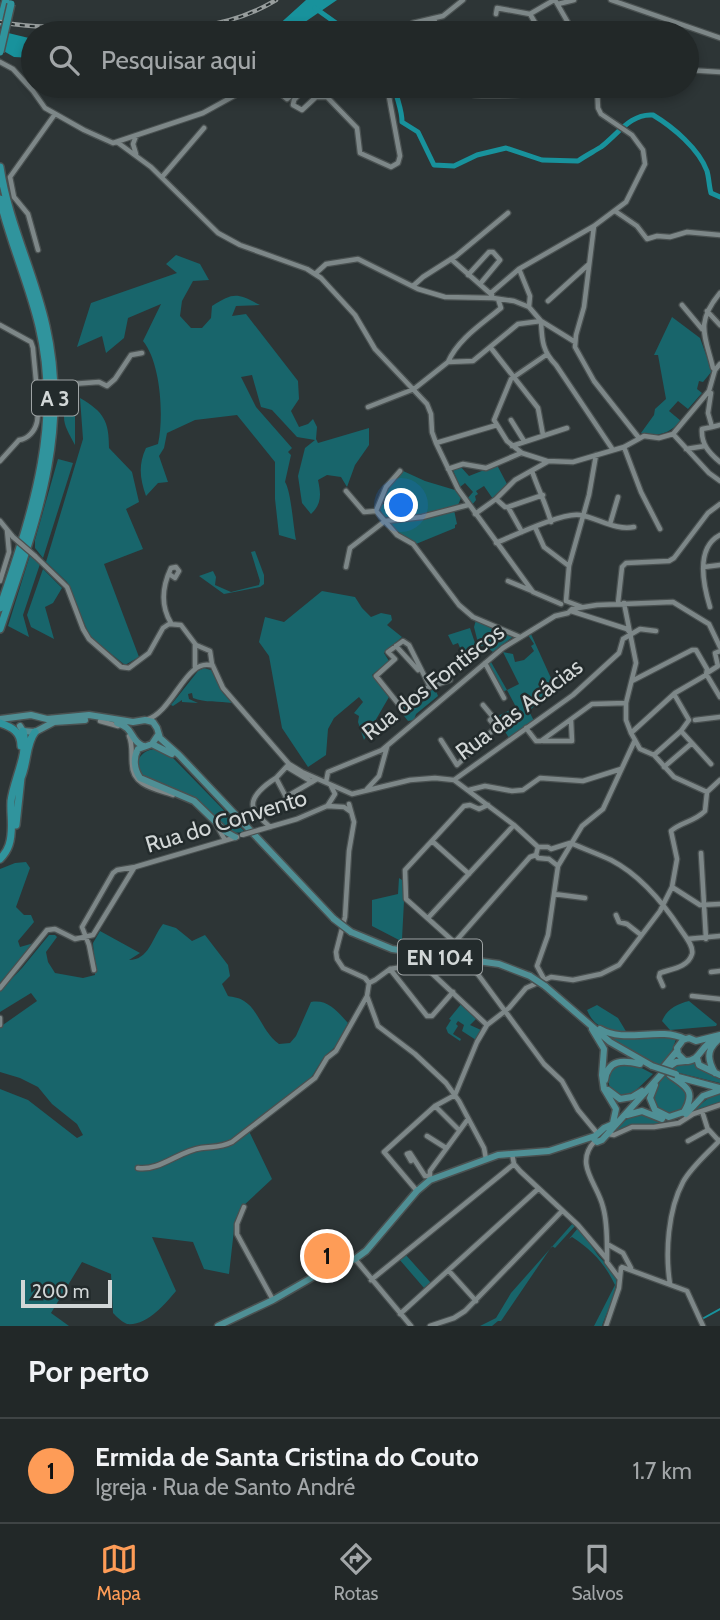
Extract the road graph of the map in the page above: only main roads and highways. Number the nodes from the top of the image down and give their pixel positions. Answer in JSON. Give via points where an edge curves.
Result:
{"nodes":[{"id":1,"x":8,"y":1,"type":"edge"},
{"id":2,"x":0,"y":22,"type":"edge"},
{"id":3,"x":0,"y":52,"type":"edge"},
{"id":4,"x":0,"y":167,"type":"edge"},
{"id":5,"x":0,"y":199,"type":"edge"},
{"id":6,"x":0,"y":608,"type":"edge"},
{"id":7,"x":0,"y":629,"type":"edge"},
{"id":8,"x":23,"y":717,"type":"junction"},
{"id":9,"x":38,"y":717,"type":"junction"},
{"id":10,"x":0,"y":721,"type":"edge"},
{"id":11,"x":142,"y":721,"type":"junction"},
{"id":12,"x":22,"y":729,"type":"junction"},
{"id":13,"x":38,"y":730,"type":"junction"},
{"id":14,"x":132,"y":732,"type":"junction"},
{"id":15,"x":158,"y":732,"type":"junction"},
{"id":16,"x":152,"y":744,"type":"junction"},
{"id":17,"x":143,"y":746,"type":"junction"},
{"id":18,"x":21,"y":765,"type":"junction"},
{"id":19,"x":19,"y":777,"type":"junction"},
{"id":20,"x":216,"y":796,"type":"junction"},
{"id":21,"x":238,"y":836,"type":"road end"},
{"id":22,"x":11,"y":839,"type":"junction"},
{"id":23,"x":0,"y":851,"type":"edge"},
{"id":24,"x":0,"y":861,"type":"edge"},
{"id":25,"x":591,"y":1026,"type":"junction"},
{"id":26,"x":720,"y":1038,"type":"edge"},
{"id":27,"x":685,"y":1039,"type":"junction"},
{"id":28,"x":696,"y":1041,"type":"junction"},
{"id":29,"x":677,"y":1051,"type":"junction"},
{"id":30,"x":699,"y":1054,"type":"junction"},
{"id":31,"x":685,"y":1061,"type":"junction"},
{"id":32,"x":640,"y":1064,"type":"junction"},
{"id":33,"x":651,"y":1068,"type":"junction"},
{"id":34,"x":673,"y":1074,"type":"junction"},
{"id":35,"x":717,"y":1074,"type":"edge"},
{"id":36,"x":659,"y":1077,"type":"junction"},
{"id":37,"x":720,"y":1088,"type":"edge"},
{"id":38,"x":642,"y":1091,"type":"junction"},
{"id":39,"x":622,"y":1118,"type":"junction"},
{"id":40,"x":610,"y":1129,"type":"junction"},
{"id":41,"x":218,"y":1326,"type":"edge"}],
"edges":[{"from":1,"to":2,"type":"highway"},
{"from":1,"to":3,"type":"highway","bridge":true},
{"from":4,"to":7,"type":"highway","number":"A 3","via":[[10,215],[47,327],[55,402],[47,479]]},
{"from":5,"to":6,"type":"highway","number":"A 3","via":[[40,330],[48,402],[40,478]]},
{"from":8,"to":9,"type":"main road"},
{"from":8,"to":10,"type":"main road"},
{"from":8,"to":12,"type":"main road"},
{"from":9,"to":11,"type":"main road","via":[[89,715]]},
{"from":9,"to":13,"type":"main road","via":[[42,722]]},
{"from":10,"to":12,"type":"main road"},
{"from":10,"to":18,"type":"highway","via":[[21,740]]},
{"from":11,"to":14,"type":"main road"},
{"from":11,"to":15,"type":"main road","via":[[153,722]]},
{"from":12,"to":13,"type":"main road"},
{"from":12,"to":18,"type":"highway"},
{"from":13,"to":14,"type":"main road","via":[[64,720],[121,724]]},
{"from":13,"to":19,"type":"highway"},
{"from":14,"to":17,"type":"main road"},
{"from":15,"to":16,"type":"main road"},
{"from":15,"to":20,"type":"main road","number":"EN 104"},
{"from":16,"to":17,"type":"main road"},
{"from":16,"to":20,"type":"main road","number":"EN 104","via":[[170,752]]},
{"from":17,"to":21,"type":"main road","via":[[135,754],[140,778],[194,800],[224,836]]},
{"from":18,"to":19,"type":"highway"},
{"from":19,"to":22,"type":"highway"},
{"from":19,"to":24,"type":"highway","via":[[13,845]]},
{"from":20,"to":25,"type":"main road","number":"EN 104","bridge":true,"via":[[351,932],[393,949],[499,964],[530,976]]},
{"from":22,"to":23,"type":"highway"},
{"from":22,"to":24,"type":"highway"},
{"from":25,"to":27,"type":"main road","via":[[617,1035],[672,1033]]},
{"from":25,"to":32,"type":"main road","number":"EN 104"},
{"from":25,"to":33,"type":"main road","number":"EN 104"},
{"from":25,"to":40,"type":"main road","via":[[604,1048],[602,1082],[616,1109]]},
{"from":26,"to":28,"type":"main road"},
{"from":26,"to":30,"type":"main road","via":[[710,1041]]},
{"from":26,"to":35,"type":"main road","via":[[708,1055]]},
{"from":27,"to":28,"type":"main road"},
{"from":27,"to":29,"type":"main road"},
{"from":28,"to":30,"type":"main road"},
{"from":29,"to":31,"type":"main road"},
{"from":29,"to":38,"type":"main road"},
{"from":30,"to":31,"type":"main road"},
{"from":30,"to":35,"type":"main road","via":[[699,1065]]},
{"from":31,"to":36,"type":"main road","via":[[671,1065]]},
{"from":32,"to":33,"type":"main road","number":"EN 104"},
{"from":32,"to":38,"type":"main road","via":[[617,1061],[605,1082],[609,1093],[620,1099]]},
{"from":33,"to":34,"type":"main road","number":"EN 104","bridge":true},
{"from":34,"to":36,"type":"main road","via":[[688,1090],[688,1105],[677,1115],[663,1116],[651,1103]]},
{"from":34,"to":37,"type":"main road","number":"EN 104"},
{"from":36,"to":39,"type":"main road"},
{"from":37,"to":39,"type":"main road","via":[[675,1119],[642,1111]]},
{"from":38,"to":40,"type":"main road"},
{"from":39,"to":40,"type":"main road"},
{"from":40,"to":41,"type":"main road","via":[[599,1142],[593,1137],[549,1151],[498,1155],[430,1178],[355,1259]]}]}
